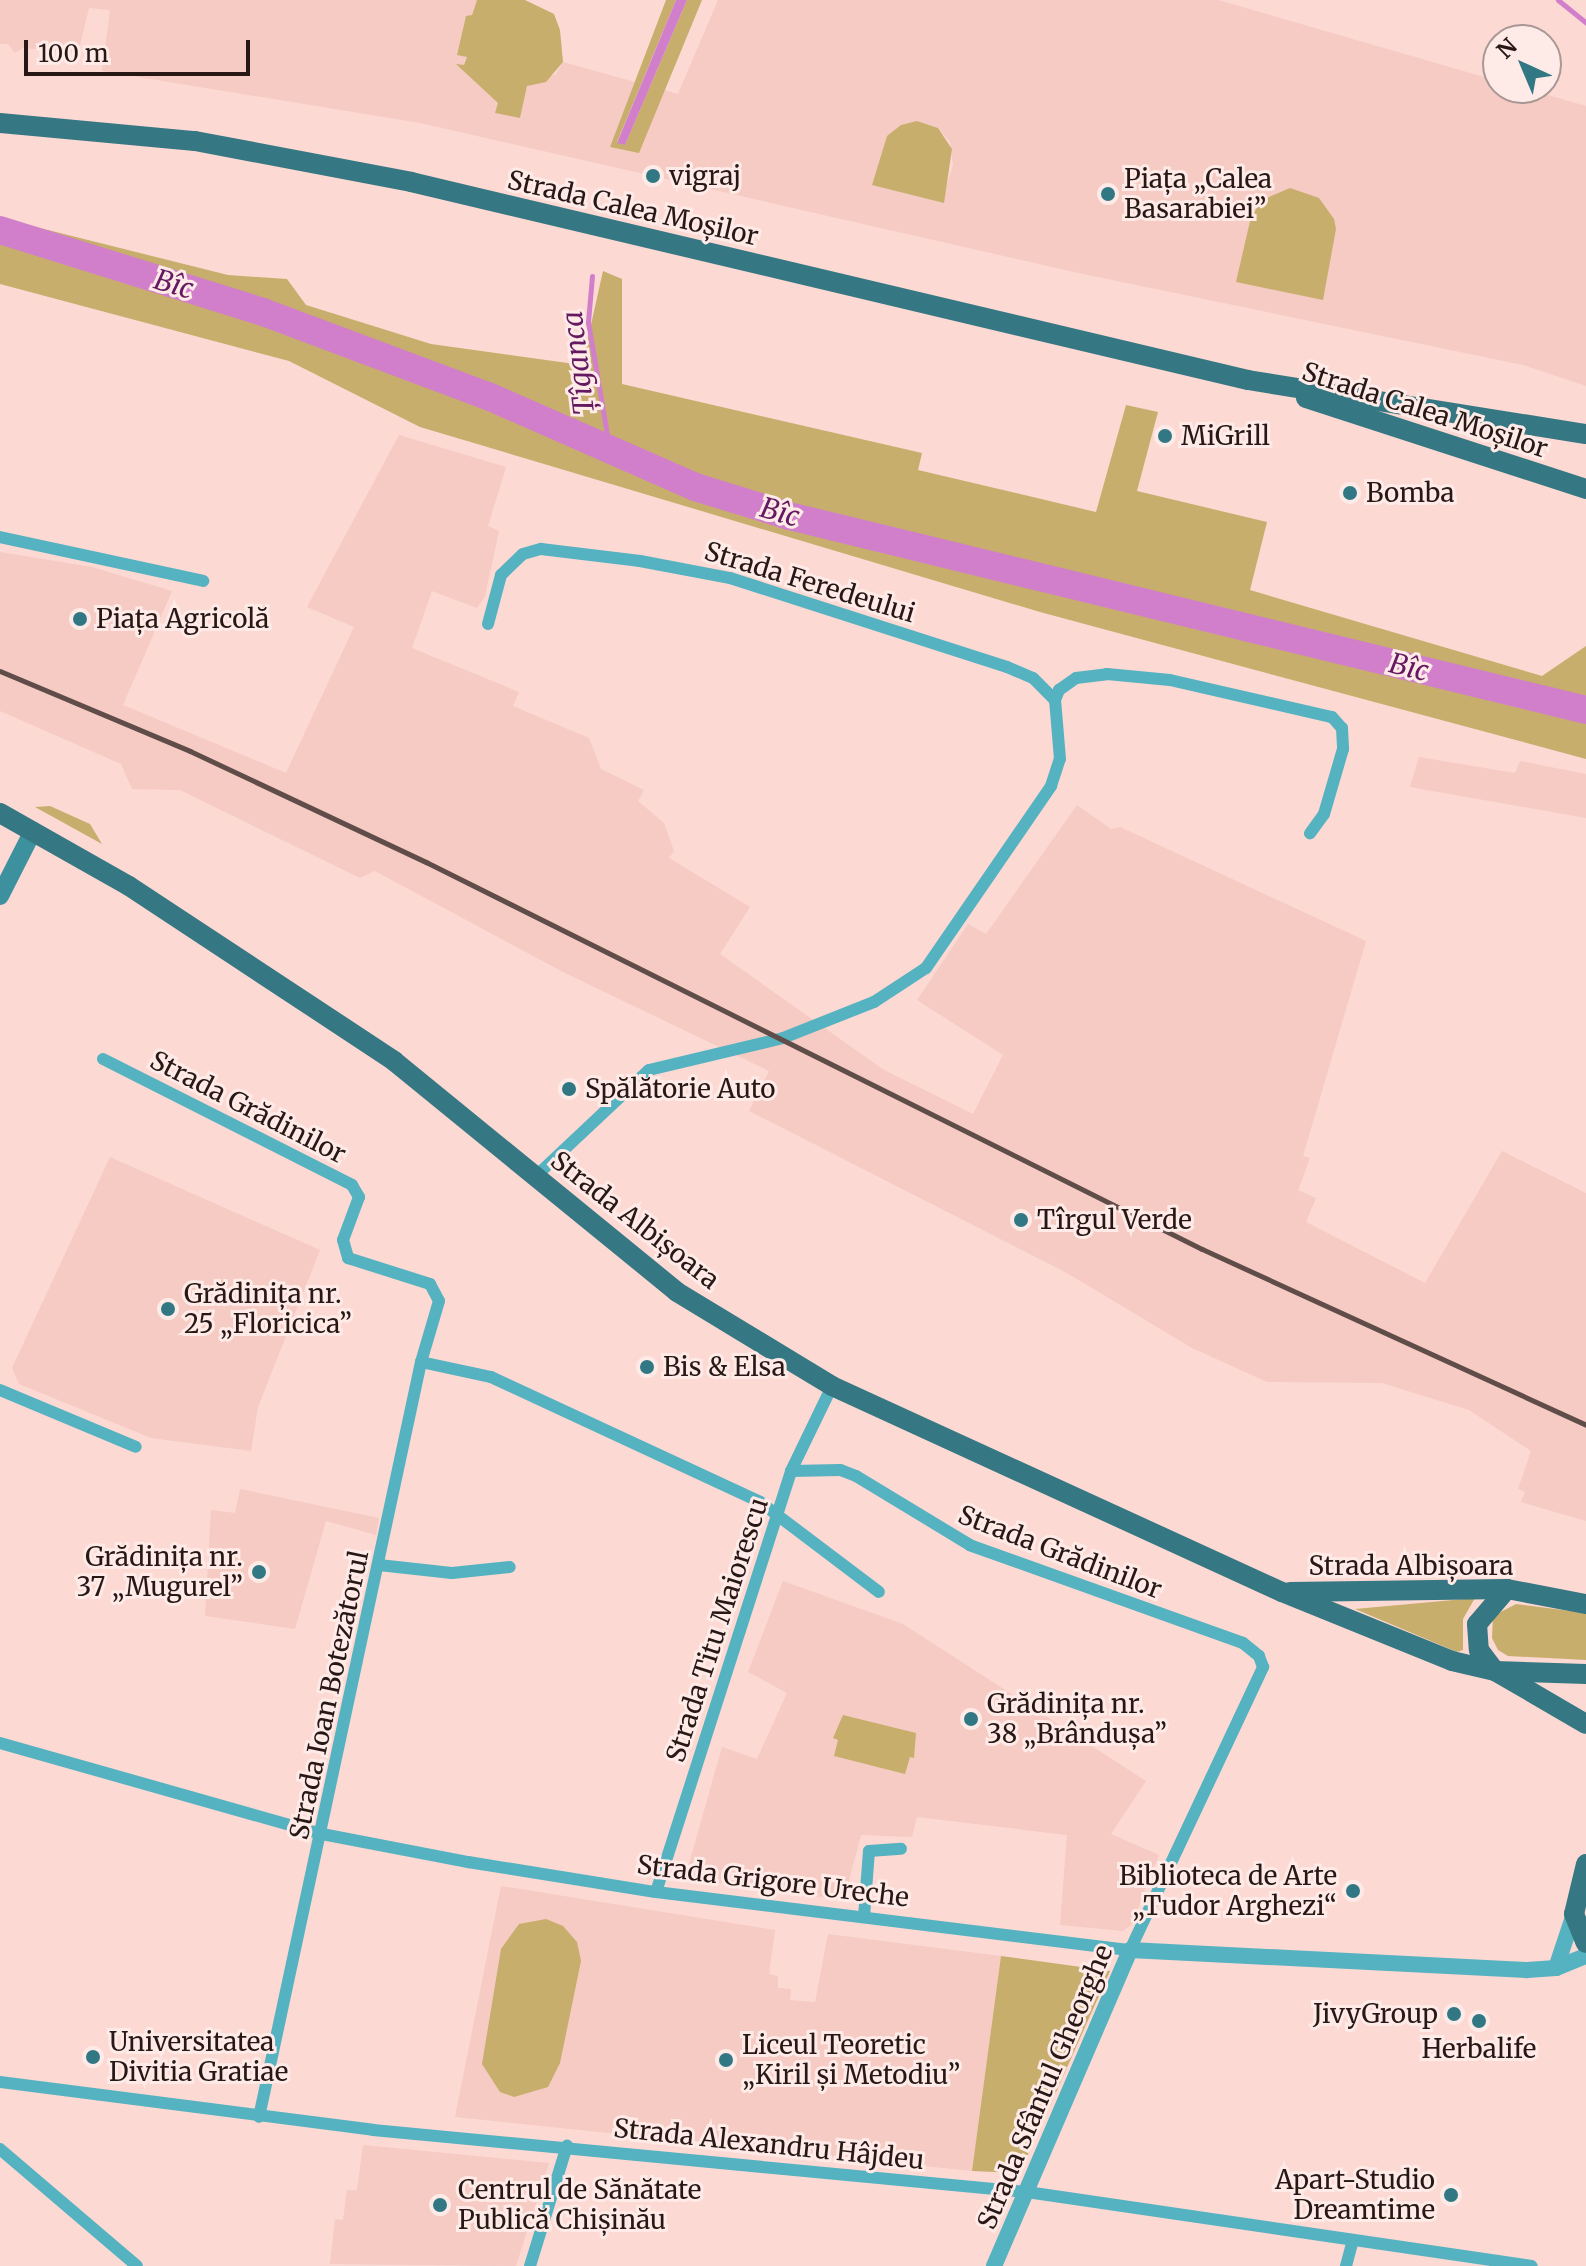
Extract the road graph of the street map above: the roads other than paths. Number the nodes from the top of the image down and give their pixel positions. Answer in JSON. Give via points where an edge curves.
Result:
{"nodes":[{"id":1,"x":0,"y":123,"type":"edge"},
{"id":2,"x":1248,"y":380,"type":"junction"},
{"id":3,"x":1586,"y":434,"type":"edge"},
{"id":4,"x":1586,"y":489,"type":"edge"},
{"id":5,"x":0,"y":537,"type":"edge"},
{"id":6,"x":203,"y":581,"type":"dead end"},
{"id":7,"x":488,"y":624,"type":"dead end"},
{"id":8,"x":1055,"y":700,"type":"junction"},
{"id":9,"x":0,"y":813,"type":"edge"},
{"id":10,"x":33,"y":831,"type":"junction"},
{"id":11,"x":1310,"y":833,"type":"dead end"},
{"id":12,"x":0,"y":896,"type":"edge"},
{"id":13,"x":103,"y":1059,"type":"dead end"},
{"id":14,"x":536,"y":1176,"type":"junction"},
{"id":15,"x":430,"y":1284,"type":"joint"},
{"id":16,"x":421,"y":1362,"type":"junction"},
{"id":17,"x":832,"y":1386,"type":"junction"},
{"id":18,"x":0,"y":1390,"type":"edge"},
{"id":19,"x":136,"y":1447,"type":"dead end"},
{"id":20,"x":791,"y":1471,"type":"junction"},
{"id":21,"x":777,"y":1516,"type":"junction"},
{"id":22,"x":379,"y":1565,"type":"junction"},
{"id":23,"x":510,"y":1567,"type":"dead end"},
{"id":24,"x":1507,"y":1589,"type":"junction"},
{"id":25,"x":879,"y":1592,"type":"dead end"},
{"id":26,"x":1282,"y":1592,"type":"junction"},
{"id":27,"x":1586,"y":1604,"type":"edge"},
{"id":28,"x":1263,"y":1667,"type":"joint"},
{"id":29,"x":1495,"y":1671,"type":"junction"},
{"id":30,"x":1586,"y":1674,"type":"edge"},
{"id":31,"x":1586,"y":1724,"type":"edge"},
{"id":32,"x":0,"y":1743,"type":"edge"},
{"id":33,"x":322,"y":1834,"type":"junction"},
{"id":34,"x":901,"y":1849,"type":"dead end"},
{"id":35,"x":1586,"y":1864,"type":"edge"},
{"id":36,"x":656,"y":1892,"type":"junction"},
{"id":37,"x":1580,"y":1904,"type":"edge"},
{"id":38,"x":864,"y":1917,"type":"junction"},
{"id":39,"x":1586,"y":1943,"type":"edge"},
{"id":40,"x":1130,"y":1950,"type":"junction"},
{"id":41,"x":1586,"y":1956,"type":"edge"},
{"id":42,"x":1556,"y":1968,"type":"junction"},
{"id":43,"x":0,"y":2082,"type":"edge"},
{"id":44,"x":259,"y":2117,"type":"junction"},
{"id":45,"x":567,"y":2146,"type":"junction"},
{"id":46,"x":0,"y":2149,"type":"edge"},
{"id":47,"x":1027,"y":2192,"type":"junction"},
{"id":48,"x":1353,"y":2240,"type":"junction"},
{"id":49,"x":137,"y":2266,"type":"edge"},
{"id":50,"x":530,"y":2266,"type":"edge"},
{"id":51,"x":994,"y":2266,"type":"edge"},
{"id":52,"x":1346,"y":2266,"type":"edge"},
{"id":53,"x":1532,"y":2266,"type":"edge"}],
"edges":[{"from":1,"to":2,"type":"main road","name":"Strada Calea Moșilor","via":[[195,141],[411,182]]},
{"from":2,"to":3,"type":"main road","name":"Strada Calea Moșilor"},
{"from":2,"to":4,"type":"main road","name":"Strada Calea Moșilor"},
{"from":5,"to":6,"type":"street"},
{"from":7,"to":8,"type":"street","name":"Strada Feredeului","via":[[501,575],[523,554],[541,549],[640,561],[730,578],[1007,667],[1033,678]]},
{"from":8,"to":11,"type":"street","via":[[1066,682],[1107,674],[1170,680],[1332,717],[1342,728],[1343,749],[1324,814]]},
{"from":8,"to":14,"type":"street","via":[[1060,759],[1051,786],[926,968],[874,1002],[783,1038],[649,1070]]},
{"from":9,"to":10,"type":"main road","name":"Strada Albișoara"},
{"from":10,"to":12,"type":"main road"},
{"from":10,"to":14,"type":"main road","name":"Strada Albișoara","via":[[129,886],[394,1061]]},
{"from":13,"to":15,"type":"street","name":"Strada Grădinilor","via":[[352,1185],[359,1197],[343,1240],[348,1258]]},
{"from":14,"to":17,"type":"main road","name":"Strada Albișoara","via":[[677,1292]]},
{"from":15,"to":16,"type":"street","name":"Strada Ioan Botezătorul","via":[[439,1301]]},
{"from":16,"to":21,"type":"street","via":[[491,1377],[760,1502]]},
{"from":16,"to":22,"type":"street","name":"Strada Ioan Botezătorul"},
{"from":17,"to":20,"type":"street","name":"Strada Titu Maiorescu"},
{"from":17,"to":26,"type":"main road","name":"Strada Albișoara"},
{"from":18,"to":19,"type":"street"},
{"from":20,"to":21,"type":"street","name":"Strada Titu Maiorescu"},
{"from":20,"to":28,"type":"street","name":"Strada Grădinilor","via":[[840,1470],[856,1476],[950,1536],[1243,1643],[1253,1648]]},
{"from":21,"to":25,"type":"street"},
{"from":21,"to":36,"type":"street","name":"Strada Titu Maiorescu"},
{"from":22,"to":23,"type":"street","via":[[452,1573]]},
{"from":22,"to":33,"type":"street","name":"Strada Ioan Botezătorul"},
{"from":24,"to":26,"type":"main road","name":"Strada Albișoara"},
{"from":24,"to":27,"type":"main road","name":"Strada Albișoara"},
{"from":24,"to":29,"type":"main road","via":[[1477,1624],[1479,1650]]},
{"from":26,"to":29,"type":"main road","name":"Strada Albișoara","via":[[1452,1661]]},
{"from":28,"to":40,"type":"street","name":"Strada Sfântul Gheorghe"},
{"from":29,"to":30,"type":"main road","name":"Strada Albișoara"},
{"from":29,"to":31,"type":"main road"},
{"from":32,"to":33,"type":"street","name":"Strada Grigore Ureche"},
{"from":33,"to":36,"type":"street","name":"Strada Grigore Ureche"},
{"from":33,"to":44,"type":"street","name":"Strada Ioan Botezătorul"},
{"from":34,"to":38,"type":"street","via":[[869,1851]]},
{"from":35,"to":37,"type":"main road"},
{"from":36,"to":38,"type":"street","name":"Strada Grigore Ureche"},
{"from":37,"to":39,"type":"main road"},
{"from":37,"to":42,"type":"street"},
{"from":38,"to":40,"type":"street","name":"Strada Grigore Ureche"},
{"from":40,"to":42,"type":"street","name":"Strada Grigore Ureche"},
{"from":40,"to":47,"type":"street","name":"Strada Sfântul Gheorghe"},
{"from":41,"to":42,"type":"street","name":"Strada Grigore Ureche"},
{"from":43,"to":44,"type":"street","name":"Strada Alexandru Hâjdeu"},
{"from":44,"to":45,"type":"street","name":"Strada Alexandru Hâjdeu"},
{"from":45,"to":47,"type":"street","name":"Strada Alexandru Hâjdeu"},
{"from":45,"to":50,"type":"street"},
{"from":46,"to":49,"type":"street"},
{"from":47,"to":48,"type":"street","name":"Strada Alexandru Hâjdeu"},
{"from":47,"to":51,"type":"street","name":"Strada Sfântul Gheorghe"},
{"from":48,"to":52,"type":"street"},
{"from":48,"to":53,"type":"street","name":"Strada Alexandru Hâjdeu"}]}
